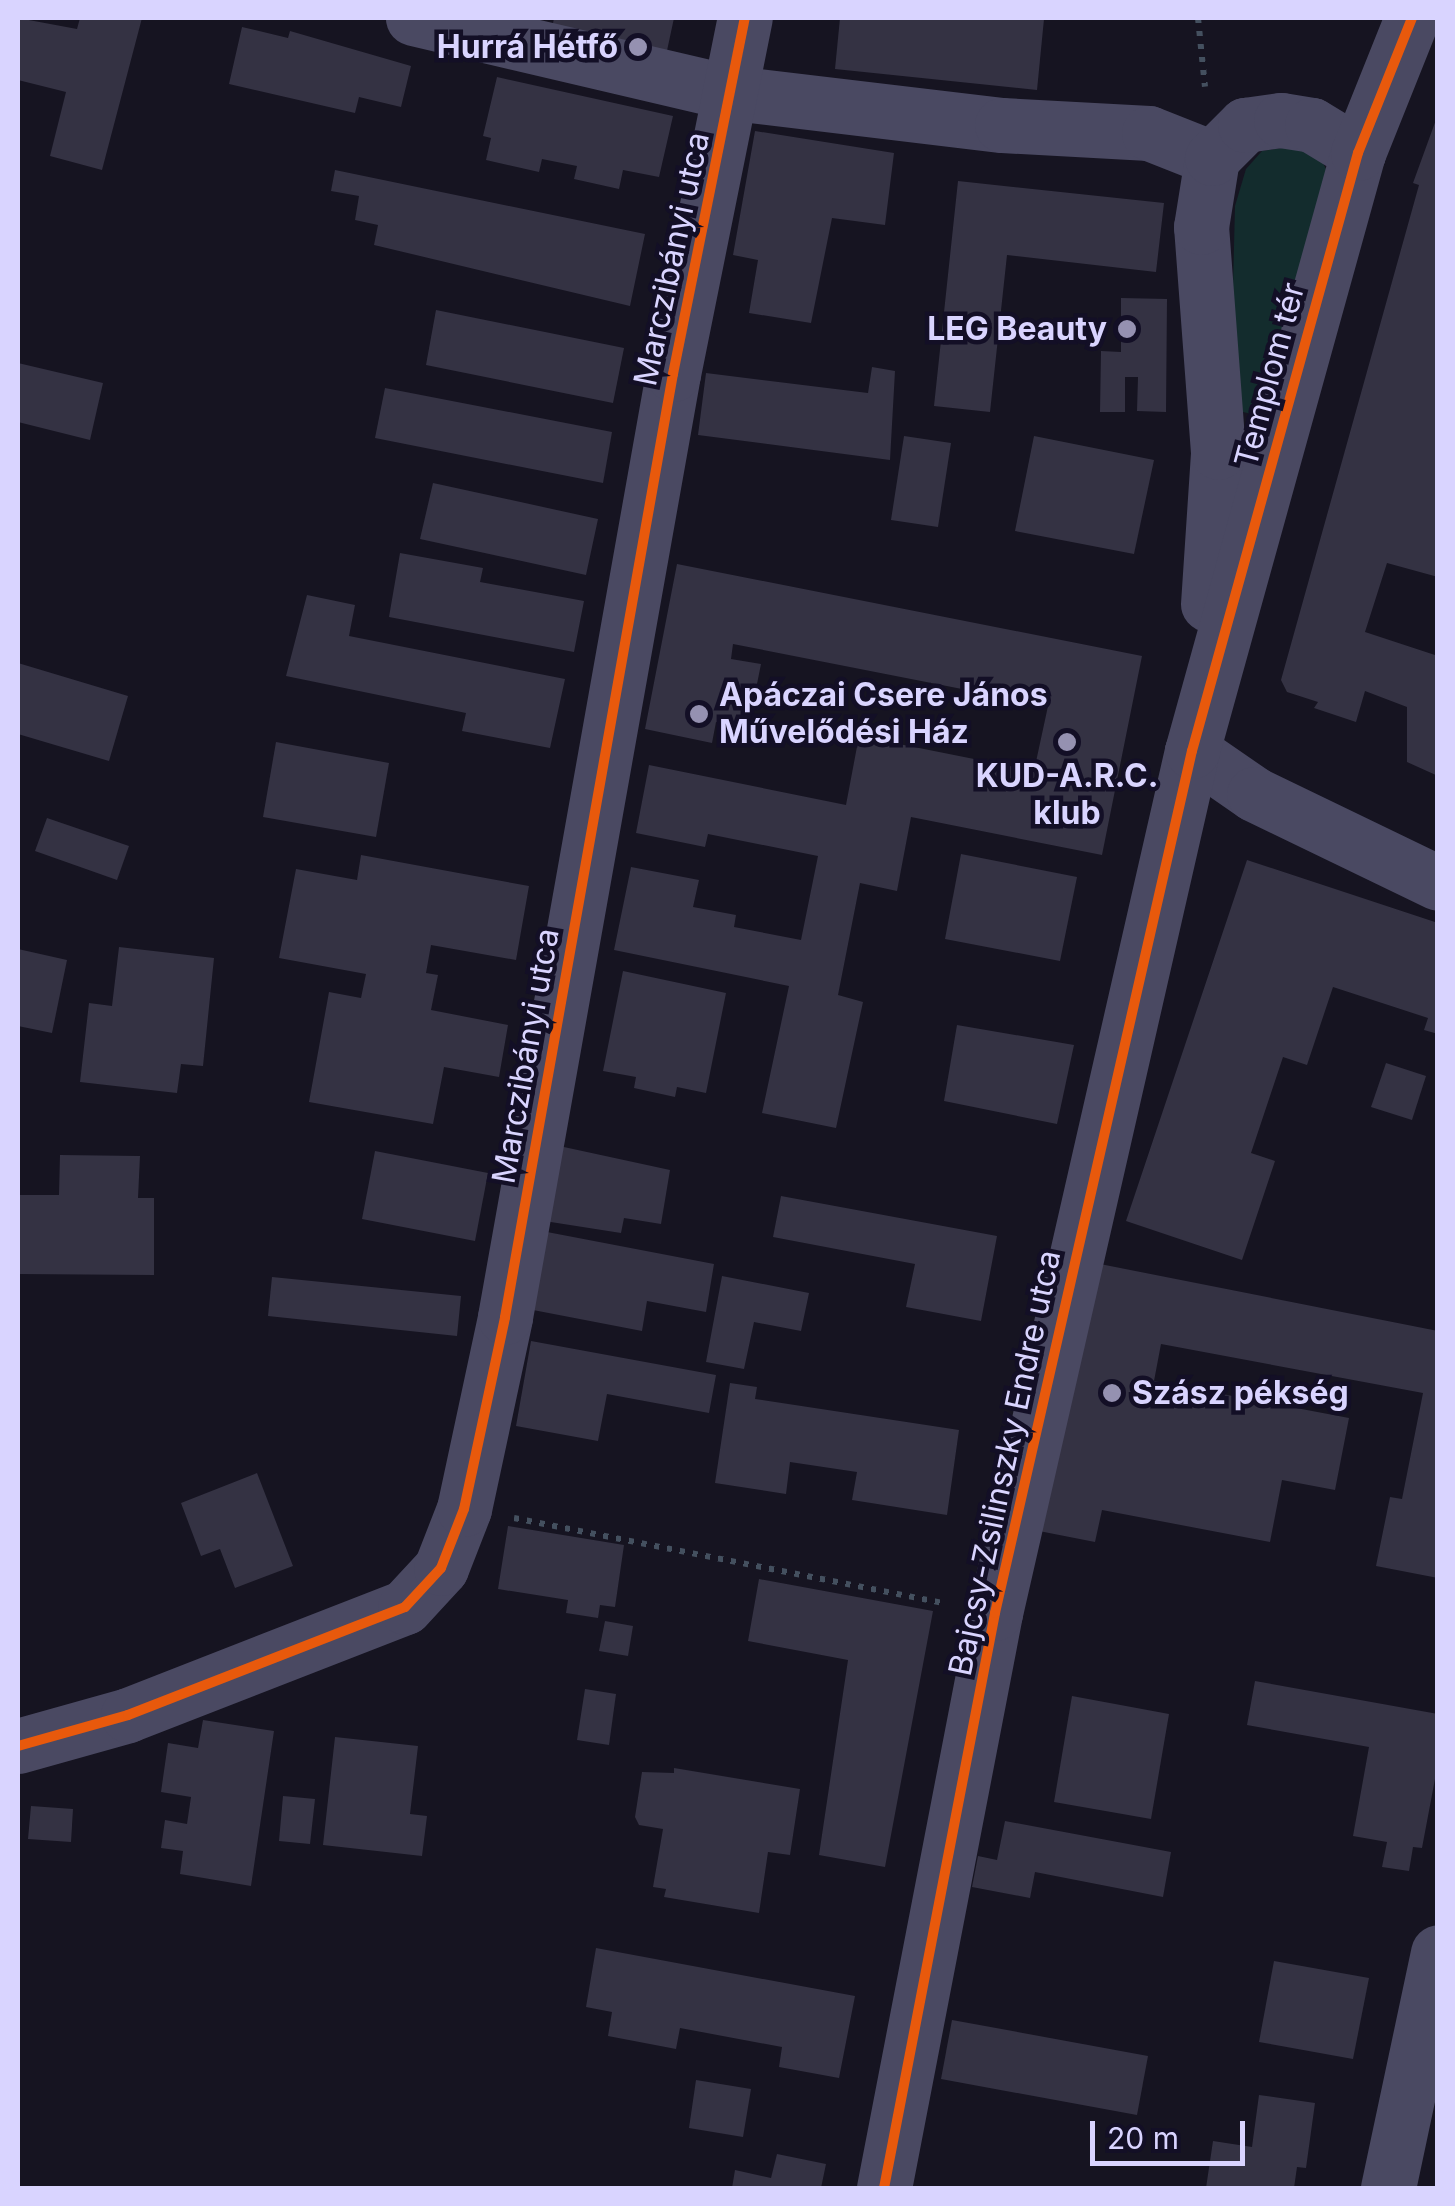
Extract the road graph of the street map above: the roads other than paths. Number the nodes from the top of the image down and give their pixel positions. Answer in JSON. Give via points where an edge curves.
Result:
{"nodes":[{"id":1,"x":413,"y":18,"type":"edge"},
{"id":2,"x":745,"y":18,"type":"edge"},
{"id":3,"x":1412,"y":18,"type":"edge"},
{"id":4,"x":733,"y":93,"type":"junction"},
{"id":5,"x":1358,"y":153,"type":"junction"},
{"id":6,"x":1212,"y":158,"type":"junction"},
{"id":7,"x":1192,"y":751,"type":"junction"},
{"id":8,"x":1438,"y":884,"type":"edge"},
{"id":9,"x":18,"y":1746,"type":"edge"},
{"id":10,"x":1438,"y":1952,"type":"edge"},
{"id":11,"x":884,"y":2188,"type":"edge"},
{"id":12,"x":1388,"y":2188,"type":"edge"}],
"edges":[{"from":1,"to":4,"type":"street"},
{"from":2,"to":4,"type":"street"},
{"from":3,"to":5,"type":"street","name":"Templom tér"},
{"from":4,"to":6,"type":"street","via":[[1002,125],[1150,133]]},
{"from":4,"to":9,"type":"street","name":"Marczibányi utca","via":[[673,374],[505,1317],[464,1508],[441,1568],[405,1607],[128,1715]]},
{"from":5,"to":6,"type":"street","via":[[1312,125],[1281,120],[1245,125]]},
{"from":5,"to":7,"type":"street","name":"Templom tér"},
{"from":6,"to":7,"type":"street","name":"Templom tér","via":[[1201,227],[1218,452]]},
{"from":7,"to":8,"type":"street","via":[[1241,787]]},
{"from":7,"to":11,"type":"street","name":"Bajcsy-Zsilinszky Endre utca","via":[[996,1613]]},
{"from":10,"to":12,"type":"street"}]}
